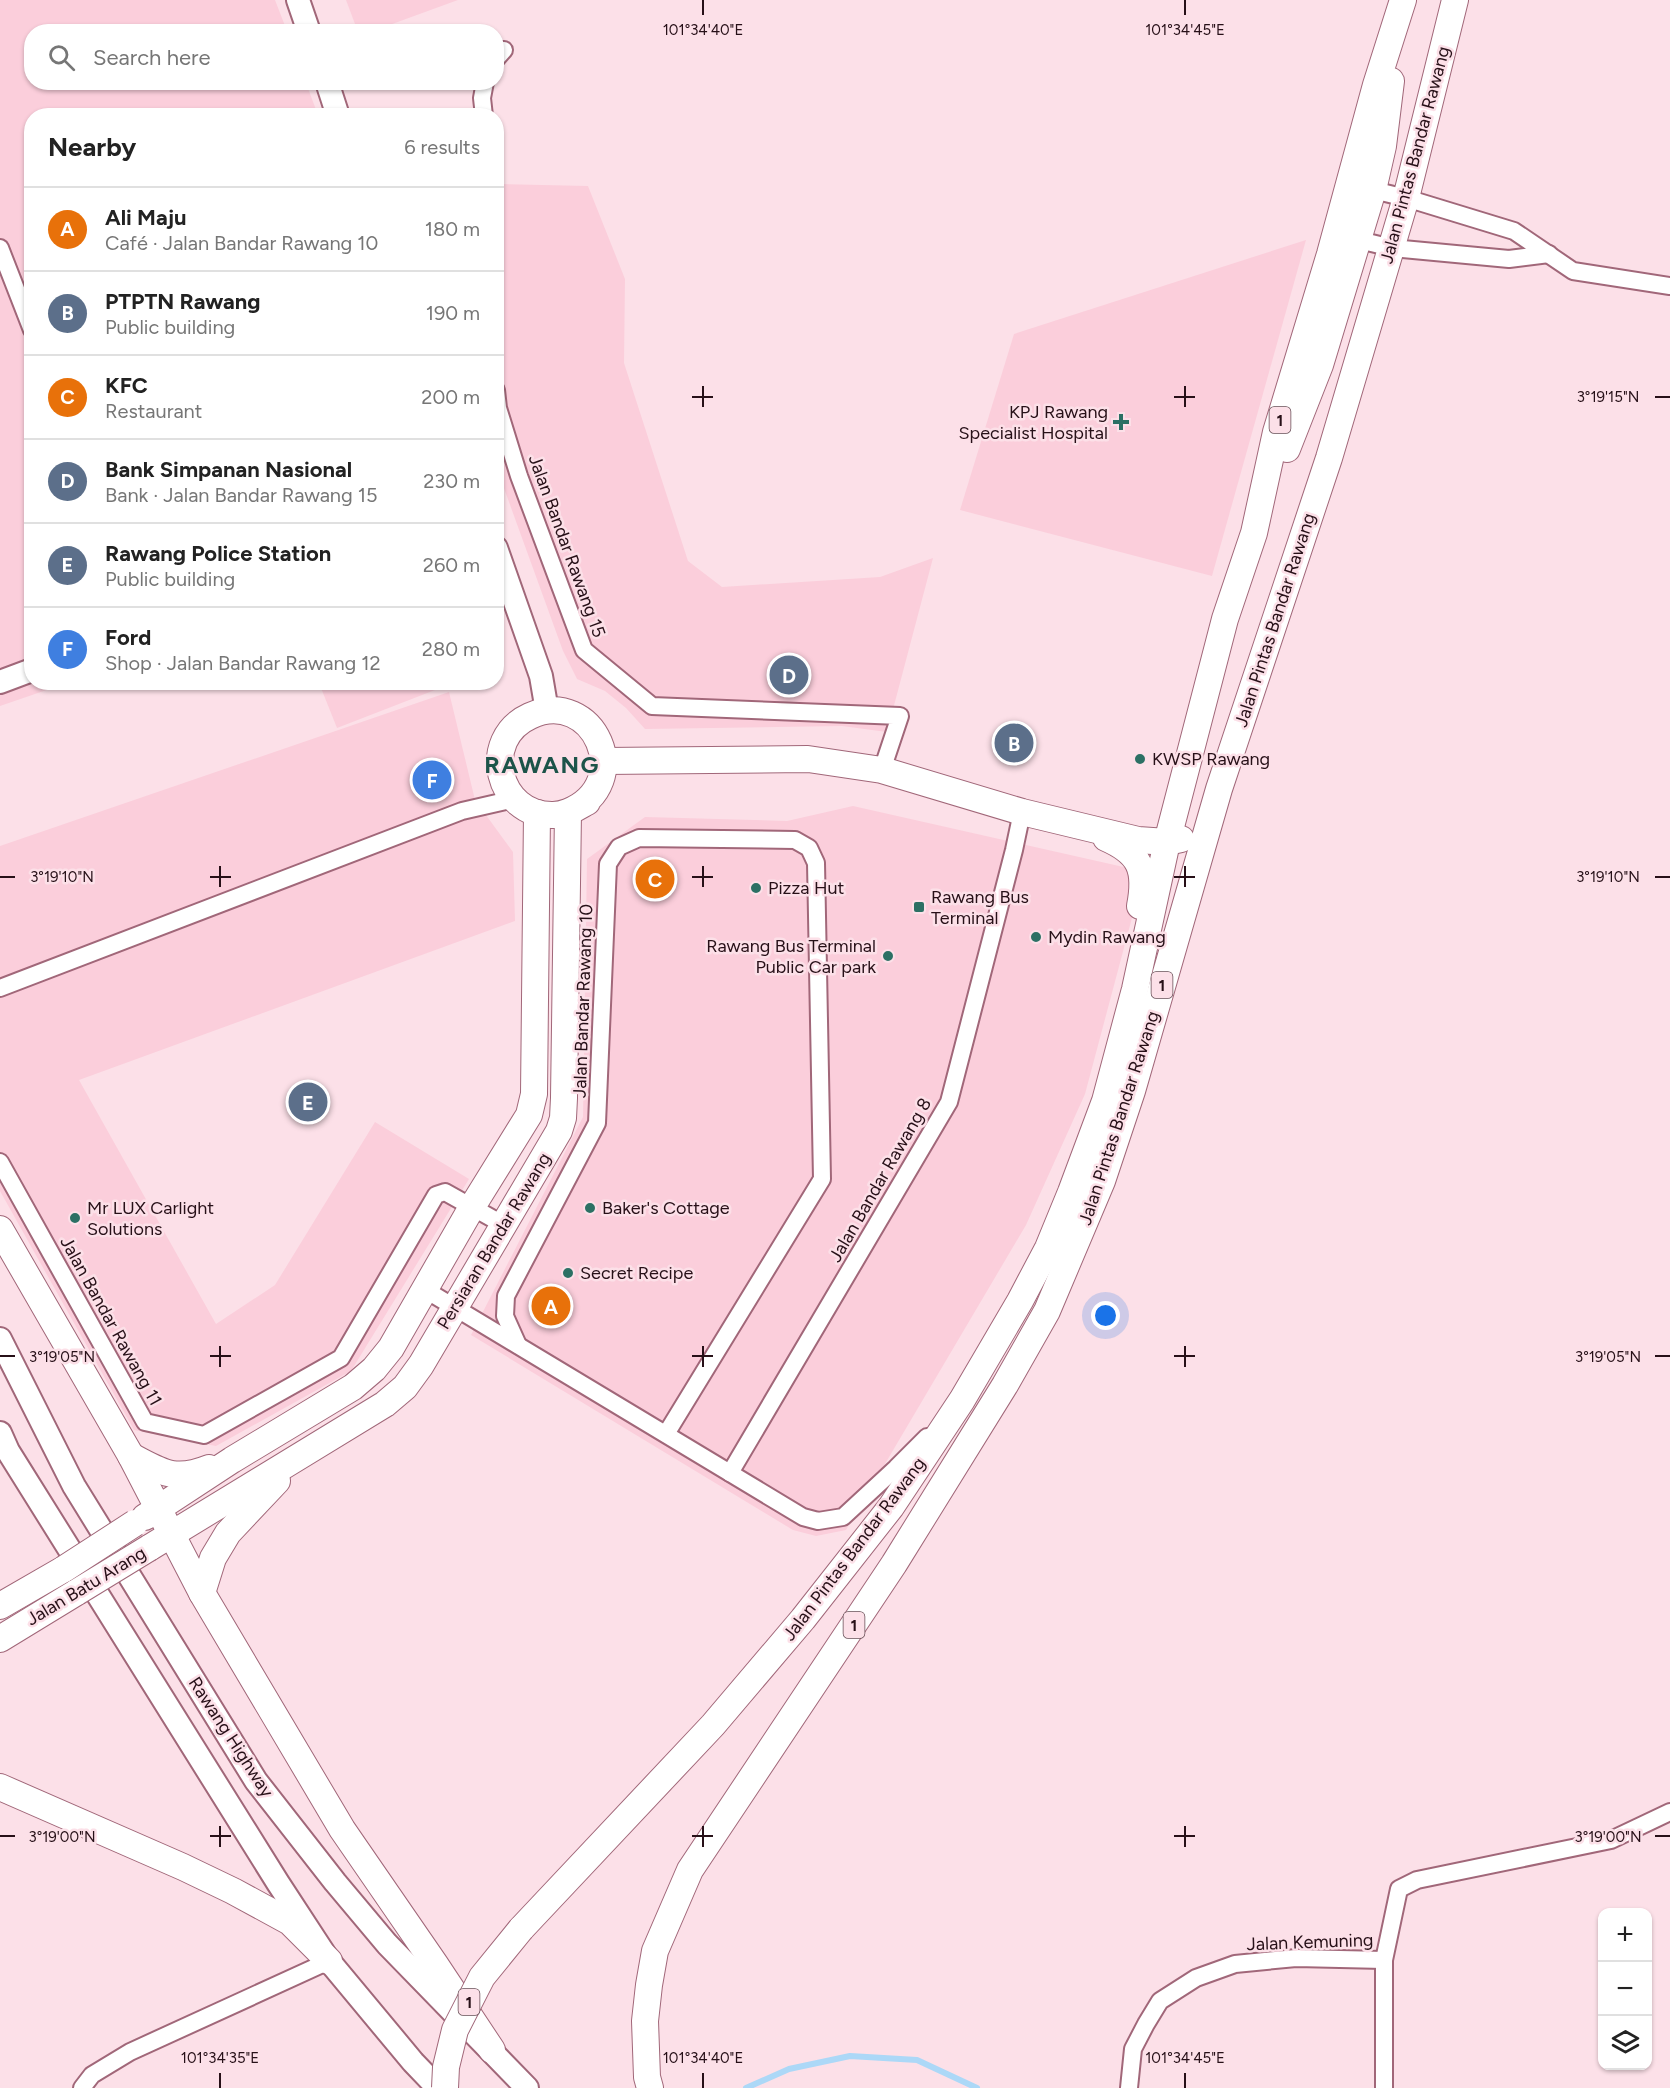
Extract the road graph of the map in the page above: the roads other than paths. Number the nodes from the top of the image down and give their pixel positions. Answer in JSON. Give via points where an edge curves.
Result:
{"nodes":[{"id":1,"x":298,"y":0,"type":"edge"},
{"id":2,"x":1455,"y":0,"type":"edge"},
{"id":3,"x":1402,"y":4,"type":"edge"},
{"id":4,"x":306,"y":24,"type":"edge"},
{"id":5,"x":330,"y":90,"type":"edge"},
{"id":6,"x":484,"y":90,"type":"edge"},
{"id":7,"x":335,"y":108,"type":"edge"},
{"id":8,"x":483,"y":108,"type":"edge"},
{"id":9,"x":1373,"y":190,"type":"junction"},
{"id":10,"x":1406,"y":198,"type":"junction"},
{"id":11,"x":1359,"y":240,"type":"junction"},
{"id":12,"x":0,"y":248,"type":"edge"},
{"id":13,"x":1392,"y":248,"type":"junction"},
{"id":14,"x":1549,"y":254,"type":"junction"},
{"id":15,"x":6,"y":279,"type":"edge"},
{"id":16,"x":1670,"y":286,"type":"edge"},
{"id":17,"x":24,"y":314,"type":"edge"},
{"id":18,"x":504,"y":427,"type":"edge"},
{"id":19,"x":1254,"y":533,"type":"junction"},
{"id":20,"x":504,"y":572,"type":"edge"},
{"id":21,"x":24,"y":673,"type":"edge"},
{"id":22,"x":0,"y":682,"type":"edge"},
{"id":23,"x":547,"y":711,"type":"junction"},
{"id":24,"x":604,"y":761,"type":"junction"},
{"id":25,"x":882,"y":770,"type":"junction"},
{"id":26,"x":1219,"y":789,"type":"junction"},
{"id":27,"x":514,"y":799,"type":"junction"},
{"id":28,"x":578,"y":807,"type":"junction"},
{"id":29,"x":1022,"y":812,"type":"junction"},
{"id":30,"x":537,"y":813,"type":"junction"},
{"id":31,"x":1077,"y":826,"type":"junction"},
{"id":32,"x":1167,"y":842,"type":"junction"},
{"id":33,"x":0,"y":988,"type":"edge"},
{"id":34,"x":1092,"y":1135,"type":"junction"},
{"id":35,"x":0,"y":1162,"type":"edge"},
{"id":36,"x":472,"y":1207,"type":"junction"},
{"id":37,"x":504,"y":1225,"type":"junction"},
{"id":38,"x":0,"y":1228,"type":"edge"},
{"id":39,"x":424,"y":1289,"type":"junction"},
{"id":40,"x":455,"y":1307,"type":"junction"},
{"id":41,"x":0,"y":1339,"type":"edge"},
{"id":42,"x":518,"y":1345,"type":"junction"},
{"id":43,"x":962,"y":1400,"type":"junction"},
{"id":44,"x":0,"y":1433,"type":"edge"},
{"id":45,"x":666,"y":1434,"type":"junction"},
{"id":46,"x":307,"y":1452,"type":"junction"},
{"id":47,"x":130,"y":1456,"type":"junction"},
{"id":48,"x":232,"y":1460,"type":"junction"},
{"id":49,"x":730,"y":1473,"type":"junction"},
{"id":50,"x":158,"y":1509,"type":"junction"},
{"id":51,"x":171,"y":1534,"type":"junction"},
{"id":52,"x":202,"y":1593,"type":"junction"},
{"id":53,"x":0,"y":1606,"type":"edge"},
{"id":54,"x":0,"y":1639,"type":"edge"},
{"id":55,"x":0,"y":1787,"type":"edge"},
{"id":56,"x":1670,"y":1812,"type":"edge"},
{"id":57,"x":1384,"y":1959,"type":"junction"},
{"id":58,"x":329,"y":1961,"type":"junction"},
{"id":59,"x":492,"y":2050,"type":"junction"},
{"id":60,"x":649,"y":2082,"type":"edge"},
{"id":61,"x":82,"y":2088,"type":"edge"},
{"id":62,"x":438,"y":2088,"type":"edge"},
{"id":63,"x":445,"y":2088,"type":"edge"},
{"id":64,"x":527,"y":2088,"type":"edge"},
{"id":65,"x":1129,"y":2088,"type":"edge"},
{"id":66,"x":1384,"y":2088,"type":"edge"}],
"edges":[{"from":1,"to":4,"type":"street"},
{"from":2,"to":10,"type":"main road","name":"Jalan Pintas Bandar Rawang","number":"1"},
{"from":3,"to":9,"type":"main road","via":[[1383,146]]},
{"from":3,"to":19,"type":"main road","name":"Jalan Pintas Bandar Rawang","number":"1","via":[[1276,432]]},
{"from":5,"to":7,"type":"street"},
{"from":6,"to":8,"type":"street"},
{"from":9,"to":10,"type":"street"},
{"from":9,"to":11,"type":"main road"},
{"from":10,"to":13,"type":"main road","name":"Jalan Pintas Bandar Rawang","number":"1"},
{"from":10,"to":14,"type":"street","via":[[1514,231]]},
{"from":11,"to":13,"type":"street"},
{"from":11,"to":19,"type":"main road","via":[[1320,365]]},
{"from":12,"to":15,"type":"street"},
{"from":13,"to":14,"type":"street","via":[[1509,259]]},
{"from":13,"to":26,"type":"main road","name":"Jalan Pintas Bandar Rawang","number":"1","via":[[1329,458]]},
{"from":14,"to":16,"type":"street","via":[[1573,271]]},
{"from":15,"to":17,"type":"street"},
{"from":18,"to":25,"type":"street","name":"Jalan Bandar Rawang 15","via":[[584,650],[652,706],[900,716]]},
{"from":19,"to":32,"type":"main road","name":"Jalan Pintas Bandar Rawang","number":"1","via":[[1225,619]]},
{"from":20,"to":23,"type":"street","via":[[541,676]]},
{"from":21,"to":22,"type":"street"},
{"from":23,"to":24,"type":"main road","via":[[573,715],[587,724],[597,736]]},
{"from":23,"to":27,"type":"main road","via":[[517,724],[502,747],[500,771]]},
{"from":24,"to":25,"type":"main road","via":[[808,759]]},
{"from":24,"to":28,"type":"main road","via":[[597,789]]},
{"from":25,"to":29,"type":"main road"},
{"from":26,"to":32,"type":"main road","via":[[1187,837]]},
{"from":26,"to":60,"type":"main road","name":"Jalan Pintas Bandar Rawang","number":"1","via":[[1102,1181],[1047,1311],[894,1564],[690,1870],[656,1951],[645,2021]]},
{"from":27,"to":30,"type":"main road"},
{"from":27,"to":33,"type":"street","via":[[462,811]]},
{"from":28,"to":30,"type":"main road","via":[[553,815]]},
{"from":28,"to":37,"type":"main road","name":"Persiaran Bandar Rawang","via":[[563,1118]]},
{"from":29,"to":31,"type":"main road"},
{"from":29,"to":49,"type":"street","name":"Jalan Bandar Rawang 8","via":[[949,1102]]},
{"from":30,"to":36,"type":"main road","name":"Persiaran Bandar Rawang","via":[[534,1094],[529,1114]]},
{"from":31,"to":32,"type":"main road","via":[[1138,840]]},
{"from":31,"to":34,"type":"main road","via":[[1125,846],[1143,877],[1139,912],[1101,1068]]},
{"from":32,"to":34,"type":"main road","name":"Jalan Pintas Bandar Rawang","number":"1","via":[[1135,989]]},
{"from":34,"to":43,"type":"main road","name":"Jalan Pintas Bandar Rawang","number":"1","via":[[1048,1248]]},
{"from":35,"to":36,"type":"street","name":"Jalan Bandar Rawang 11","via":[[145,1422],[204,1435],[341,1358],[436,1195],[445,1192]]},
{"from":36,"to":37,"type":"street","name":"Jalan Bandar Rawang 11"},
{"from":36,"to":39,"type":"main road","name":"Persiaran Bandar Rawang"},
{"from":37,"to":40,"type":"main road","name":"Persiaran Bandar Rawang"},
{"from":38,"to":47,"type":"main road"},
{"from":39,"to":40,"type":"street"},
{"from":39,"to":48,"type":"main road","name":"Persiaran Bandar Rawang","via":[[391,1348],[353,1388]]},
{"from":40,"to":42,"type":"street"},
{"from":40,"to":46,"type":"main road","name":"Persiaran Bandar Rawang","via":[[405,1387],[385,1404]]},
{"from":41,"to":59,"type":"street","name":"Rawang Highway","via":[[74,1486],[256,1780],[387,1944]]},
{"from":42,"to":45,"type":"street"},
{"from":42,"to":45,"type":"street","name":"Jalan Bandar Rawang 10","via":[[506,1316],[506,1296],[597,1123],[608,864],[619,847],[639,838],[795,840],[809,848],[816,863],[822,1179]]},
{"from":43,"to":49,"type":"street","via":[[843,1517],[818,1521],[803,1517]]},
{"from":43,"to":63,"type":"main road","name":"Jalan Pintas Bandar Rawang","number":"1","bridge":true,"via":[[891,1507],[803,1618],[713,1725],[521,1929],[482,1977],[455,2030]]},
{"from":44,"to":58,"type":"street","name":"Rawang Highway"},
{"from":45,"to":49,"type":"street"},
{"from":46,"to":51,"type":"main road","name":"Persiaran Bandar Rawang"},
{"from":46,"to":52,"type":"main road","via":[[228,1533],[213,1558]]},
{"from":47,"to":48,"type":"main road","via":[[173,1474],[192,1475]]},
{"from":47,"to":50,"type":"main road"},
{"from":48,"to":50,"type":"main road","name":"Persiaran Bandar Rawang"},
{"from":50,"to":51,"type":"main road"},
{"from":50,"to":53,"type":"main road","name":"Persiaran Bandar Rawang","bridge":true},
{"from":51,"to":52,"type":"main road"},
{"from":51,"to":54,"type":"main road","name":"Jalan Batu Arang","bridge":true},
{"from":52,"to":59,"type":"main road","via":[[342,1829]]},
{"from":55,"to":58,"type":"main road","via":[[233,1891],[290,1922]]},
{"from":56,"to":57,"type":"street","via":[[1611,1840],[1416,1880],[1399,1889]]},
{"from":57,"to":65,"type":"street","name":"Jalan Kemuning","via":[[1296,1958],[1235,1964],[1196,1978],[1160,2001],[1133,2049]]},
{"from":57,"to":66,"type":"street"},
{"from":58,"to":61,"type":"street","via":[[130,2052],[92,2075]]},
{"from":58,"to":62,"type":"street","name":"Rawang Highway"},
{"from":59,"to":64,"type":"street","name":"Rawang Highway"}]}
